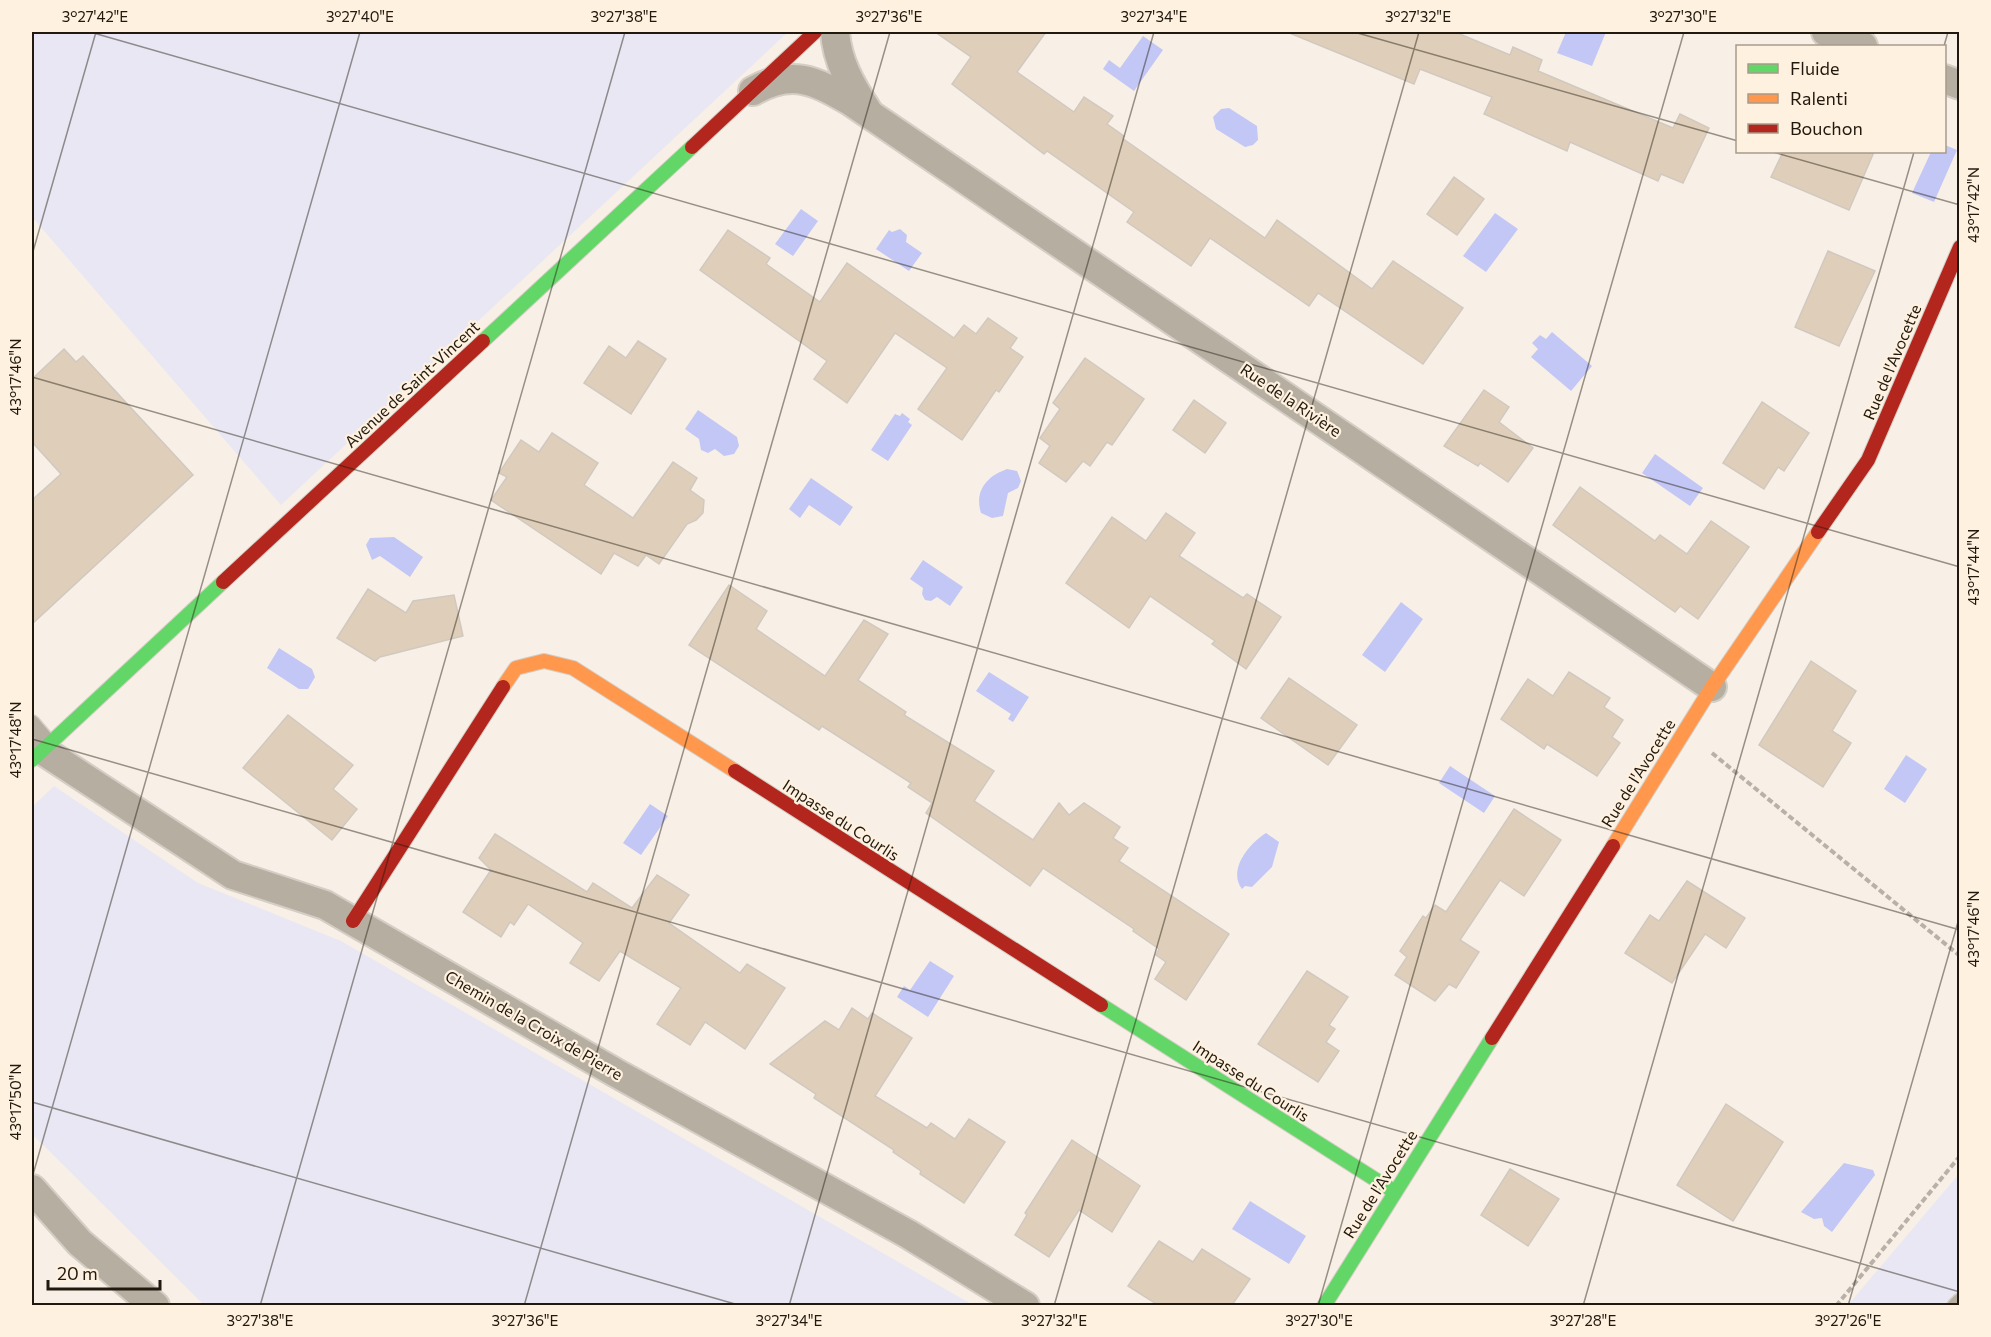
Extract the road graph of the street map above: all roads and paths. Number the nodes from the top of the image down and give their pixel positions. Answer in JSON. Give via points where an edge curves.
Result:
{"nodes":[{"id":1,"x":815,"y":32,"type":"edge"},
{"id":2,"x":835,"y":32,"type":"edge"},
{"id":3,"x":1826,"y":32,"type":"edge"},
{"id":4,"x":1860,"y":45,"type":"edge"},
{"id":5,"x":745,"y":96,"type":"junction"},
{"id":6,"x":870,"y":114,"type":"junction"},
{"id":7,"x":1959,"y":248,"type":"edge"},
{"id":8,"x":1712,"y":687,"type":"junction"},
{"id":9,"x":32,"y":723,"type":"edge"},
{"id":10,"x":1684,"y":730,"type":"junction"},
{"id":11,"x":41,"y":751,"type":"edge"},
{"id":12,"x":353,"y":921,"type":"junction"},
{"id":13,"x":1959,"y":956,"type":"edge"},
{"id":14,"x":1959,"y":1156,"type":"edge"},
{"id":15,"x":32,"y":1189,"type":"edge"},
{"id":16,"x":1395,"y":1192,"type":"junction"},
{"id":17,"x":1959,"y":1301,"type":"edge"},
{"id":18,"x":155,"y":1305,"type":"edge"},
{"id":19,"x":1025,"y":1305,"type":"edge"},
{"id":20,"x":1324,"y":1305,"type":"edge"},
{"id":21,"x":1836,"y":1305,"type":"edge"},
{"id":22,"x":1955,"y":1305,"type":"edge"}],
"edges":[{"from":1,"to":5,"type":"street","name":"Avenue de Saint-Vincent"},
{"from":2,"to":6,"type":"street","name":"Rue de la Rivière","via":[[837,50],[852,86]]},
{"from":3,"to":4,"type":"street"},
{"from":5,"to":6,"type":"street","name":"Rue de la Rivière","via":[[769,82],[797,77],[825,87]]},
{"from":5,"to":11,"type":"street","name":"Avenue de Saint-Vincent"},
{"from":6,"to":8,"type":"street","name":"Rue de la Rivière"},
{"from":7,"to":8,"type":"street","name":"Rue de l'Avocette","via":[[1868,460]]},
{"from":8,"to":10,"type":"street","name":"Rue de l'Avocette"},
{"from":9,"to":11,"type":"lane"},
{"from":10,"to":13,"type":"path"},
{"from":10,"to":16,"type":"street","name":"Rue de l'Avocette"},
{"from":11,"to":12,"type":"street","name":"Chemin de la Croix de Pierre","via":[[233,875],[325,904]]},
{"from":12,"to":16,"type":"street","name":"Impasse du Courlis","via":[[516,668],[544,661],[573,668]]},
{"from":12,"to":19,"type":"street","name":"Chemin de la Croix de Pierre","via":[[616,1073],[908,1234]]},
{"from":14,"to":21,"type":"path"},
{"from":15,"to":18,"type":"street","via":[[80,1243]]},
{"from":16,"to":20,"type":"street","name":"Rue de l'Avocette"},
{"from":17,"to":22,"type":"lane"}]}
